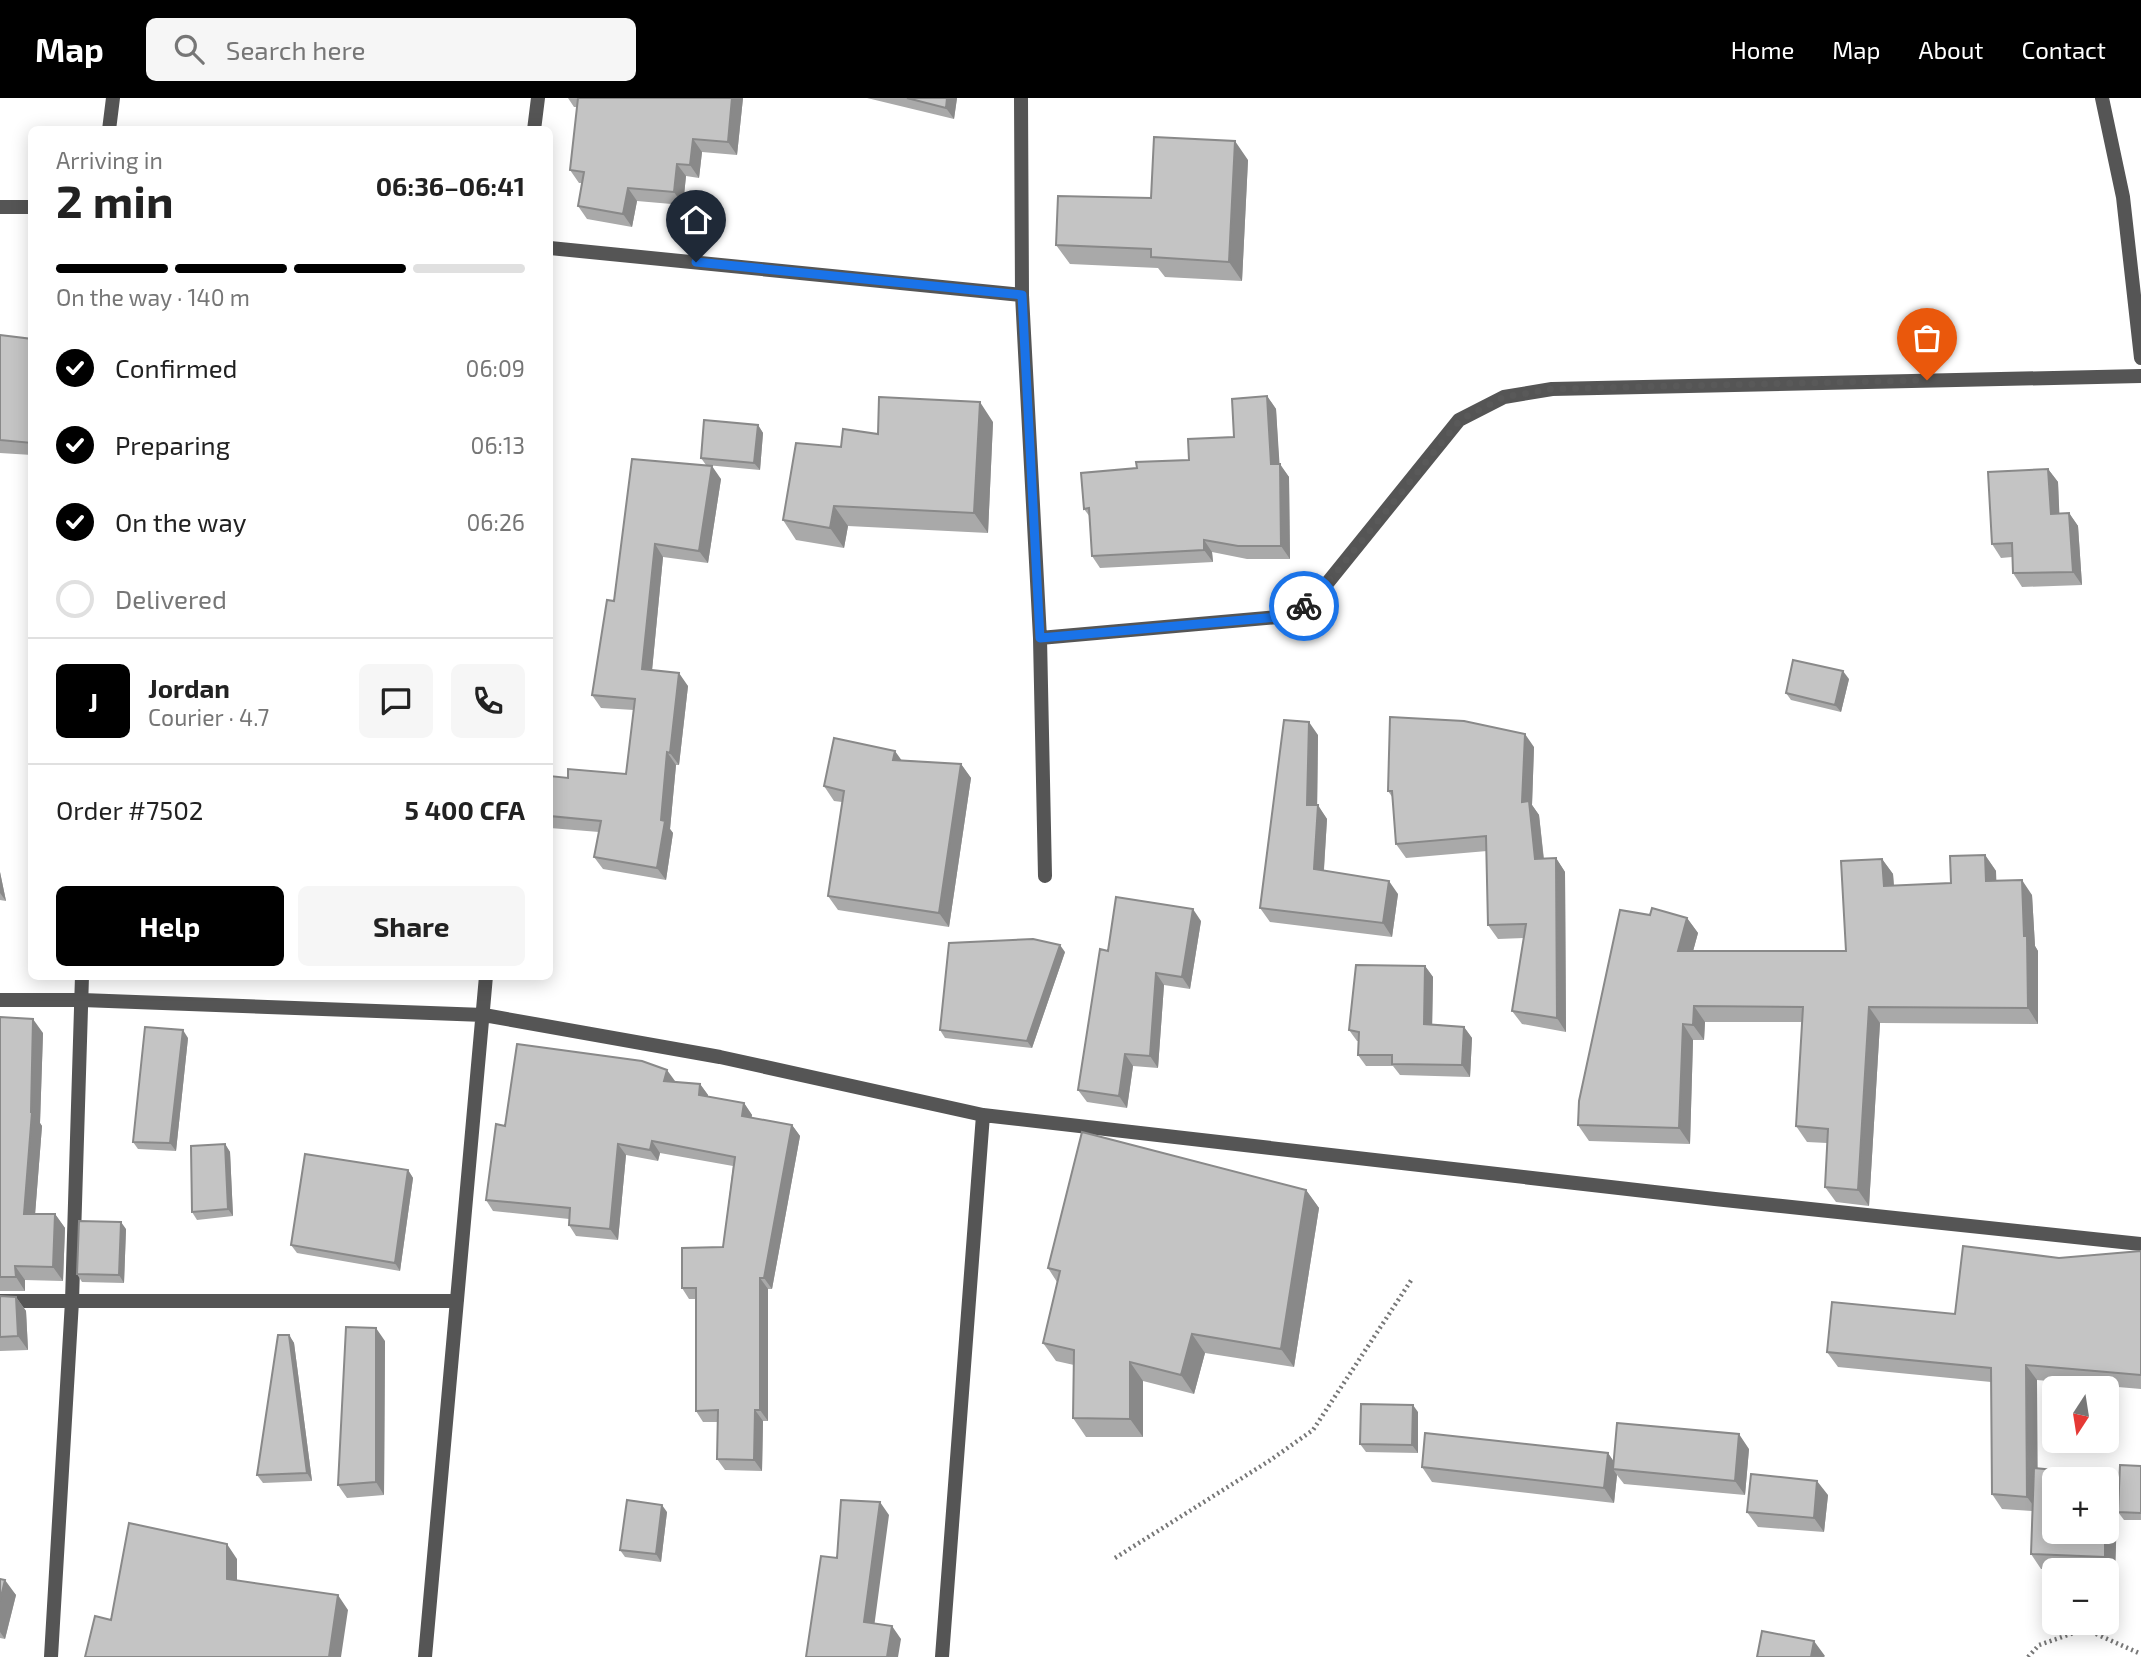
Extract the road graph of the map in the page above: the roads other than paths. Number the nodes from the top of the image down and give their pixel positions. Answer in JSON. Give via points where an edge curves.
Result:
{"nodes":[{"id":1,"x":113,"y":98,"type":"edge"},
{"id":2,"x":538,"y":98,"type":"edge"},
{"id":3,"x":1021,"y":98,"type":"edge"},
{"id":4,"x":2102,"y":98,"type":"edge"},
{"id":5,"x":110,"y":126,"type":"edge"},
{"id":6,"x":534,"y":126,"type":"edge"},
{"id":7,"x":0,"y":207,"type":"edge"},
{"id":8,"x":28,"y":207,"type":"edge"},
{"id":9,"x":553,"y":248,"type":"edge"},
{"id":10,"x":1022,"y":295,"type":"junction"},
{"id":11,"x":2141,"y":358,"type":"edge"},
{"id":12,"x":2141,"y":376,"type":"edge"},
{"id":13,"x":1040,"y":638,"type":"junction"},
{"id":14,"x":1045,"y":876,"type":"dead end"},
{"id":15,"x":82,"y":980,"type":"edge"},
{"id":16,"x":486,"y":980,"type":"edge"},
{"id":17,"x":0,"y":1000,"type":"edge"},
{"id":18,"x":82,"y":1000,"type":"junction"},
{"id":19,"x":484,"y":1014,"type":"junction"},
{"id":20,"x":983,"y":1115,"type":"junction"},
{"id":21,"x":2141,"y":1244,"type":"edge"},
{"id":22,"x":0,"y":1301,"type":"edge"},
{"id":23,"x":72,"y":1301,"type":"junction"},
{"id":24,"x":457,"y":1301,"type":"junction"},
{"id":25,"x":51,"y":1657,"type":"edge"},
{"id":26,"x":425,"y":1657,"type":"edge"},
{"id":27,"x":942,"y":1657,"type":"edge"}],
"edges":[{"from":1,"to":5,"type":"street"},
{"from":2,"to":6,"type":"street"},
{"from":3,"to":10,"type":"street"},
{"from":4,"to":11,"type":"street","via":[[2123,197]]},
{"from":7,"to":8,"type":"street"},
{"from":9,"to":10,"type":"street"},
{"from":10,"to":13,"type":"street"},
{"from":12,"to":13,"type":"street","via":[[1552,389],[1504,397],[1460,420],[1312,602],[1278,617]]},
{"from":13,"to":14,"type":"street"},
{"from":15,"to":18,"type":"street"},
{"from":16,"to":19,"type":"street"},
{"from":17,"to":18,"type":"street"},
{"from":18,"to":19,"type":"street"},
{"from":18,"to":23,"type":"street"},
{"from":19,"to":20,"type":"street","via":[[720,1057]]},
{"from":19,"to":24,"type":"street"},
{"from":20,"to":21,"type":"street"},
{"from":20,"to":27,"type":"street"},
{"from":22,"to":23,"type":"street"},
{"from":23,"to":24,"type":"street"},
{"from":23,"to":25,"type":"street"},
{"from":24,"to":26,"type":"street"}]}
